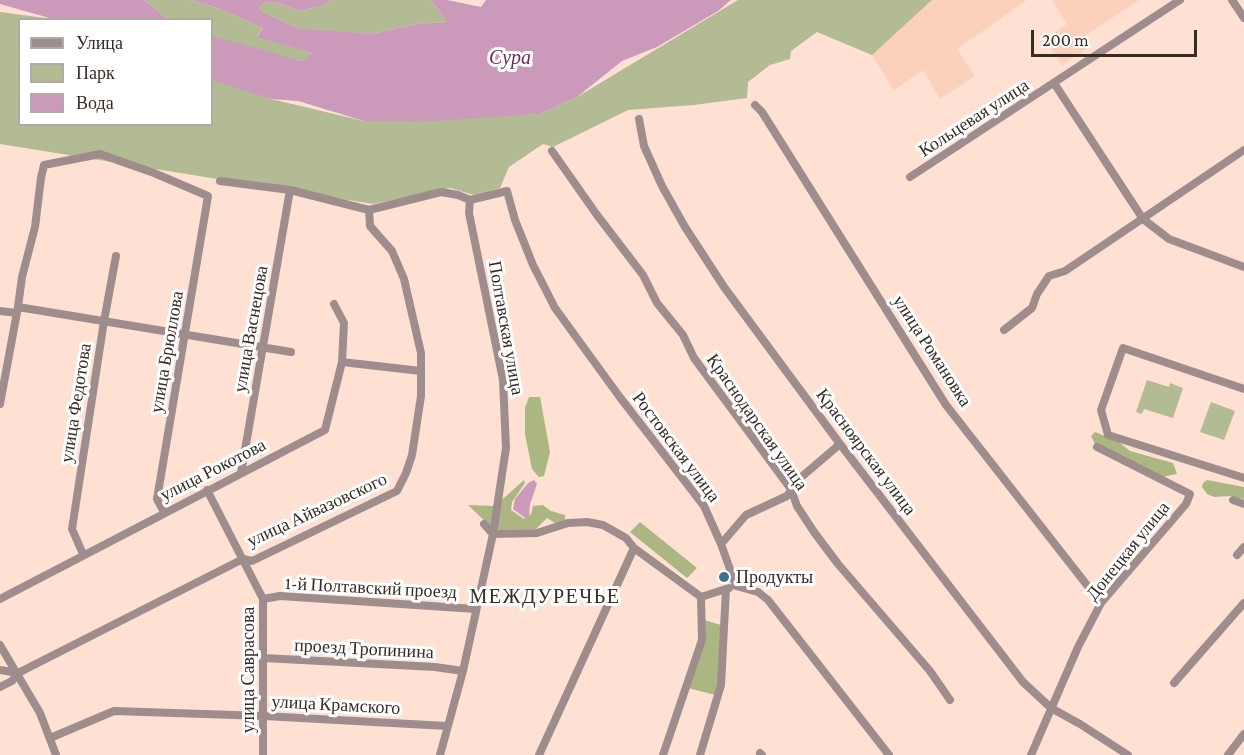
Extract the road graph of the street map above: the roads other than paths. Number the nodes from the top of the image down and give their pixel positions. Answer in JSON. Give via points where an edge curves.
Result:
{"nodes":[{"id":1,"x":1180,"y":0,"type":"edge"},
{"id":2,"x":1232,"y":0,"type":"edge"},
{"id":3,"x":1244,"y":18,"type":"edge"},
{"id":4,"x":1054,"y":83,"type":"junction"},
{"id":5,"x":755,"y":105,"type":"dead end"},
{"id":6,"x":639,"y":119,"type":"dead end"},
{"id":7,"x":552,"y":150,"type":"dead end"},
{"id":8,"x":1244,"y":150,"type":"edge"},
{"id":9,"x":910,"y":177,"type":"dead end"},
{"id":10,"x":220,"y":181,"type":"dead end"},
{"id":11,"x":290,"y":190,"type":"junction"},
{"id":12,"x":470,"y":200,"type":"junction"},
{"id":13,"x":369,"y":210,"type":"junction"},
{"id":14,"x":1143,"y":219,"type":"junction"},
{"id":15,"x":116,"y":256,"type":"dead end"},
{"id":16,"x":1244,"y":267,"type":"edge"},
{"id":17,"x":334,"y":304,"type":"dead end"},
{"id":18,"x":0,"y":310,"type":"edge"},
{"id":19,"x":18,"y":310,"type":"junction"},
{"id":20,"x":104,"y":321,"type":"junction"},
{"id":21,"x":1004,"y":330,"type":"dead end"},
{"id":22,"x":185,"y":335,"type":"junction"},
{"id":23,"x":263,"y":348,"type":"junction"},
{"id":24,"x":291,"y":352,"type":"dead end"},
{"id":25,"x":342,"y":362,"type":"junction"},
{"id":26,"x":421,"y":371,"type":"junction"},
{"id":27,"x":1244,"y":389,"type":"edge"},
{"id":28,"x":0,"y":404,"type":"edge"},
{"id":29,"x":840,"y":444,"type":"junction"},
{"id":30,"x":1097,"y":447,"type":"dead end"},
{"id":31,"x":241,"y":473,"type":"junction"},
{"id":32,"x":1244,"y":478,"type":"edge"},
{"id":33,"x":791,"y":489,"type":"junction"},
{"id":34,"x":207,"y":490,"type":"junction"},
{"id":35,"x":1233,"y":500,"type":"dead end"},
{"id":36,"x":1244,"y":504,"type":"edge"},
{"id":37,"x":164,"y":512,"type":"junction"},
{"id":38,"x":484,"y":524,"type":"dead end"},
{"id":39,"x":494,"y":534,"type":"junction"},
{"id":40,"x":721,"y":544,"type":"junction"},
{"id":41,"x":1244,"y":547,"type":"edge"},
{"id":42,"x":634,"y":548,"type":"junction"},
{"id":43,"x":83,"y":554,"type":"junction"},
{"id":44,"x":1237,"y":555,"type":"dead end"},
{"id":45,"x":243,"y":558,"type":"junction"},
{"id":46,"x":736,"y":586,"type":"junction"},
{"id":47,"x":726,"y":589,"type":"junction"},
{"id":48,"x":701,"y":597,"type":"junction"},
{"id":49,"x":0,"y":599,"type":"edge"},
{"id":50,"x":263,"y":599,"type":"junction"},
{"id":51,"x":1101,"y":603,"type":"junction"},
{"id":52,"x":1244,"y":603,"type":"edge"},
{"id":53,"x":476,"y":609,"type":"junction"},
{"id":54,"x":0,"y":645,"type":"edge"},
{"id":55,"x":264,"y":658,"type":"junction"},
{"id":56,"x":0,"y":670,"type":"edge"},
{"id":57,"x":463,"y":671,"type":"junction"},
{"id":58,"x":18,"y":673,"type":"junction"},
{"id":59,"x":1174,"y":683,"type":"dead end"},
{"id":60,"x":0,"y":687,"type":"edge"},
{"id":61,"x":950,"y":700,"type":"dead end"},
{"id":62,"x":1051,"y":708,"type":"junction"},
{"id":63,"x":264,"y":716,"type":"junction"},
{"id":64,"x":447,"y":726,"type":"junction"},
{"id":65,"x":1244,"y":734,"type":"edge"},
{"id":66,"x":50,"y":738,"type":"junction"},
{"id":67,"x":56,"y":755,"type":"edge"},
{"id":68,"x":263,"y":755,"type":"edge"},
{"id":69,"x":440,"y":755,"type":"edge"},
{"id":70,"x":539,"y":755,"type":"edge"},
{"id":71,"x":663,"y":755,"type":"edge"},
{"id":72,"x":700,"y":755,"type":"edge"},
{"id":73,"x":890,"y":755,"type":"edge"},
{"id":74,"x":1031,"y":755,"type":"edge"},
{"id":75,"x":1128,"y":755,"type":"edge"},
{"id":76,"x":1228,"y":755,"type":"edge"}],
"edges":[{"from":1,"to":4,"type":"street","name":"Кольцевая улица"},
{"from":2,"to":3,"type":"street"},
{"from":4,"to":9,"type":"street","name":"Кольцевая улица"},
{"from":4,"to":14,"type":"street","name":"Кольцевая улица"},
{"from":5,"to":51,"type":"street","name":"улица Романовка","via":[[946,405]]},
{"from":6,"to":29,"type":"street","name":"Красноярская улица","via":[[644,146],[685,227],[724,288]]},
{"from":7,"to":33,"type":"street","name":"Краснодарская улица","via":[[643,275],[694,358]]},
{"from":8,"to":14,"type":"street"},
{"from":10,"to":11,"type":"street"},
{"from":11,"to":13,"type":"street"},
{"from":11,"to":23,"type":"street","name":"улица Васнецова"},
{"from":12,"to":13,"type":"street","via":[[441,192]]},
{"from":12,"to":39,"type":"street","name":"Полтавская улица","via":[[469,213],[503,380],[506,448]]},
{"from":12,"to":40,"type":"street","name":"Ростовская улица","via":[[507,191],[515,220],[555,308],[704,506]]},
{"from":13,"to":26,"type":"street","name":"улица Айвазовского","via":[[370,226],[392,251],[404,279],[421,353]]},
{"from":14,"to":16,"type":"street","name":"Кольцевая улица","via":[[1169,239]]},
{"from":14,"to":21,"type":"street","via":[[1065,271],[1049,276],[1032,308]]},
{"from":15,"to":20,"type":"street","name":"улица Федотова"},
{"from":17,"to":25,"type":"street","name":"улица Рокотова","via":[[344,323]]},
{"from":18,"to":19,"type":"street"},
{"from":19,"to":20,"type":"street"},
{"from":19,"to":22,"type":"street","name":"улица Брюллова","via":[[44,165],[100,154],[208,196]]},
{"from":19,"to":28,"type":"street"},
{"from":20,"to":22,"type":"street"},
{"from":20,"to":43,"type":"street","name":"улица Федотова","via":[[72,529]]},
{"from":22,"to":23,"type":"street"},
{"from":22,"to":37,"type":"street","name":"улица Брюллова","via":[[158,499]]},
{"from":23,"to":24,"type":"street"},
{"from":23,"to":31,"type":"street","name":"улица Васнецова"},
{"from":25,"to":26,"type":"street"},
{"from":25,"to":31,"type":"street","name":"улица Рокотова","via":[[325,430]]},
{"from":26,"to":45,"type":"street","name":"улица Айвазовского","via":[[412,455],[397,492],[252,561]]},
{"from":27,"to":32,"type":"street","via":[[1123,348],[1101,410],[1108,435]]},
{"from":29,"to":33,"type":"street"},
{"from":29,"to":62,"type":"street","name":"Красноярская улица","via":[[1023,682]]},
{"from":30,"to":51,"type":"street","name":"Донецкая улица","via":[[1190,494],[1186,504]]},
{"from":31,"to":34,"type":"street","name":"улица Рокотова"},
{"from":33,"to":40,"type":"street","via":[[787,496],[746,515]]},
{"from":33,"to":61,"type":"street","name":"Краснодарская улица","via":[[797,506],[838,564]]},
{"from":34,"to":37,"type":"street","name":"улица Рокотова"},
{"from":34,"to":45,"type":"street","name":"улица Саврасова"},
{"from":35,"to":36,"type":"street"},
{"from":37,"to":43,"type":"street","name":"улица Рокотова"},
{"from":38,"to":39,"type":"street"},
{"from":39,"to":42,"type":"street","via":[[537,533],[587,522],[618,533]]},
{"from":39,"to":53,"type":"street","name":"Полтавская улица"},
{"from":40,"to":46,"type":"street","name":"Ростовская улица"},
{"from":41,"to":44,"type":"street"},
{"from":42,"to":48,"type":"street"},
{"from":42,"to":70,"type":"street"},
{"from":43,"to":49,"type":"street","name":"улица Рокотова"},
{"from":45,"to":50,"type":"street","name":"улица Саврасова"},
{"from":45,"to":58,"type":"street","name":"улица Айвазовского"},
{"from":46,"to":47,"type":"street"},
{"from":46,"to":73,"type":"street","via":[[758,592],[768,600]]},
{"from":47,"to":48,"type":"street"},
{"from":47,"to":72,"type":"street","via":[[721,685]]},
{"from":48,"to":71,"type":"street","via":[[702,640]]},
{"from":50,"to":53,"type":"street","name":"1-й Полтавский проезд","via":[[280,596]]},
{"from":50,"to":55,"type":"street","name":"улица Саврасова"},
{"from":51,"to":62,"type":"street","name":"Донецкая улица"},
{"from":52,"to":59,"type":"street"},
{"from":53,"to":57,"type":"street","name":"Полтавская улица"},
{"from":54,"to":58,"type":"street"},
{"from":55,"to":57,"type":"street","name":"проезд Тропинина"},
{"from":55,"to":63,"type":"street","name":"улица Саврасова"},
{"from":56,"to":58,"type":"street"},
{"from":57,"to":64,"type":"street","name":"Полтавская улица"},
{"from":58,"to":60,"type":"street","name":"улица Айвазовского"},
{"from":58,"to":66,"type":"street"},
{"from":62,"to":74,"type":"street","name":"Донецкая улица"},
{"from":62,"to":75,"type":"street","name":"Красноярская улица"},
{"from":63,"to":64,"type":"street","name":"улица Крамского"},
{"from":63,"to":66,"type":"street","name":"улица Крамского","via":[[114,711]]},
{"from":63,"to":68,"type":"street","name":"улица Саврасова"},
{"from":64,"to":69,"type":"street","name":"Полтавская улица"},
{"from":65,"to":76,"type":"street"},
{"from":66,"to":67,"type":"street"}]}
